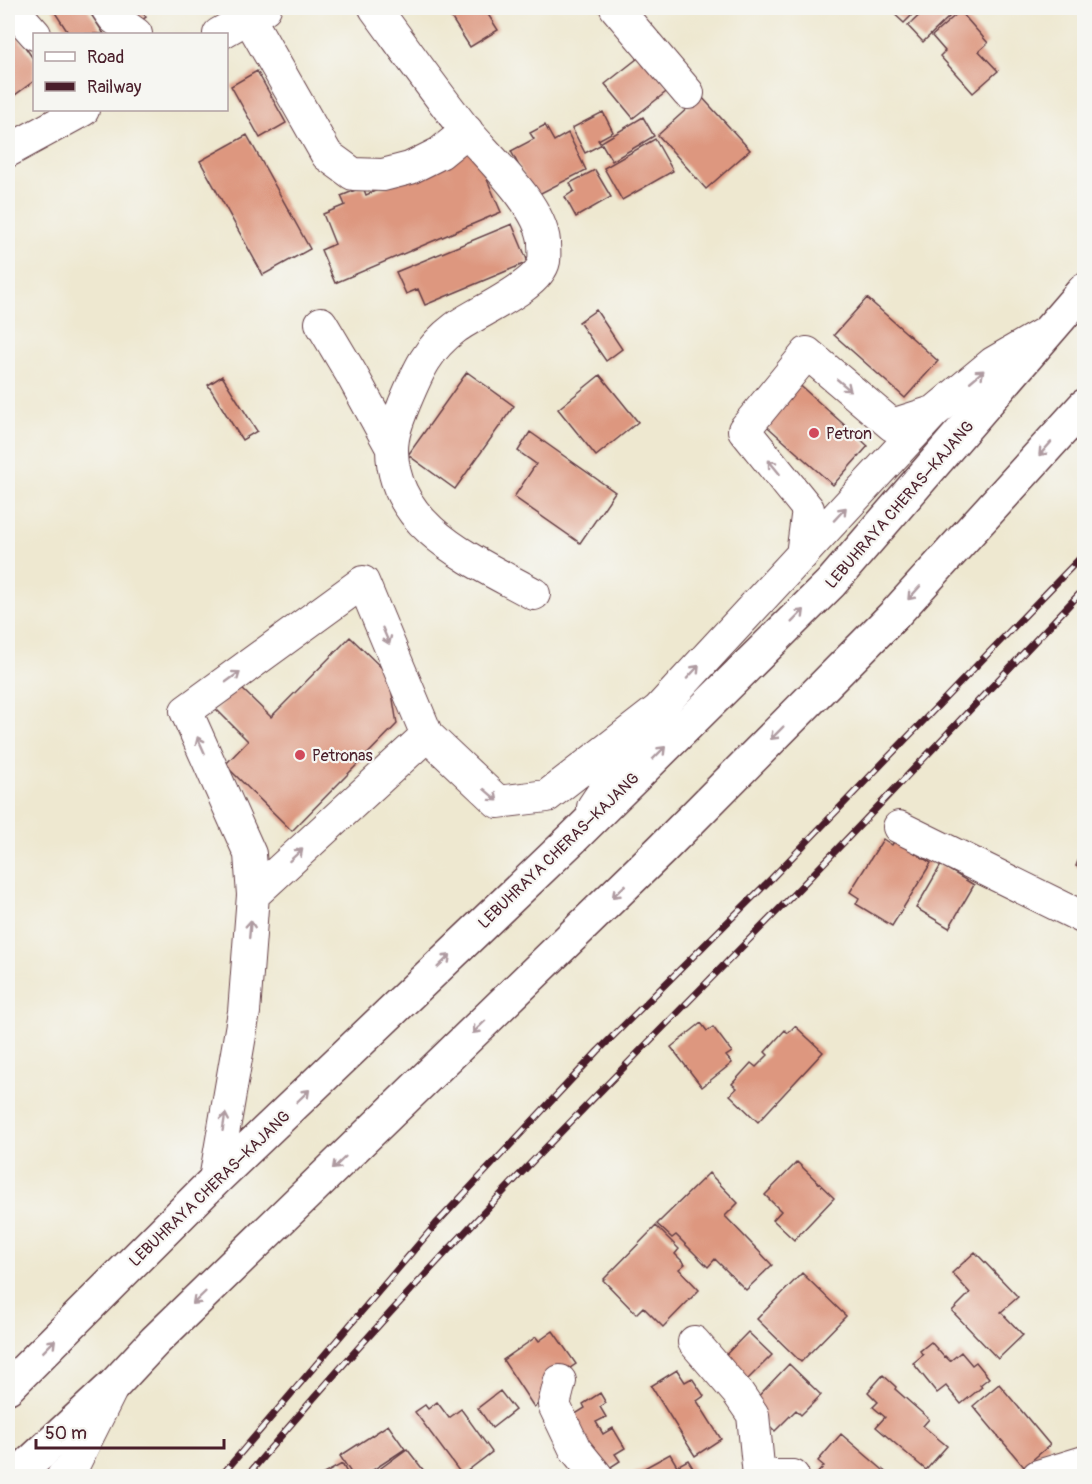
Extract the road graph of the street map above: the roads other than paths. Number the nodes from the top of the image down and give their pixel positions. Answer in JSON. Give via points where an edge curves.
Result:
{"nodes":[{"id":1,"x":107,"y":8,"type":"edge"},
{"id":2,"x":375,"y":8,"type":"edge"},
{"id":3,"x":616,"y":8,"type":"edge"},
{"id":4,"x":257,"y":13,"type":"edge"},
{"id":5,"x":135,"y":33,"type":"edge"},
{"id":6,"x":221,"y":33,"type":"edge"},
{"id":7,"x":688,"y":93,"type":"dead end"},
{"id":8,"x":81,"y":111,"type":"edge"},
{"id":9,"x":467,"y":131,"type":"junction"},
{"id":10,"x":8,"y":151,"type":"edge"},
{"id":11,"x":1084,"y":290,"type":"edge"},
{"id":12,"x":321,"y":323,"type":"dead end"},
{"id":13,"x":1048,"y":331,"type":"junction"},
{"id":14,"x":1084,"y":406,"type":"edge"},
{"id":15,"x":934,"y":412,"type":"junction"},
{"id":16,"x":392,"y":448,"type":"junction"},
{"id":17,"x":802,"y":555,"type":"junction"},
{"id":18,"x":534,"y":594,"type":"dead end"},
{"id":19,"x":658,"y":710,"type":"junction"},
{"id":20,"x":428,"y":735,"type":"junction"},
{"id":21,"x":899,"y":827,"type":"dead end"},
{"id":22,"x":573,"y":838,"type":"junction"},
{"id":23,"x":253,"y":895,"type":"junction"},
{"id":24,"x":1084,"y":918,"type":"edge"},
{"id":25,"x":215,"y":1180,"type":"junction"},
{"id":26,"x":694,"y":1342,"type":"dead end"},
{"id":27,"x":560,"y":1381,"type":"dead end"},
{"id":28,"x":114,"y":1385,"type":"junction"},
{"id":29,"x":8,"y":1387,"type":"edge"},
{"id":30,"x":1084,"y":1462,"type":"edge"},
{"id":31,"x":16,"y":1476,"type":"edge"},
{"id":32,"x":63,"y":1476,"type":"edge"},
{"id":33,"x":597,"y":1476,"type":"edge"},
{"id":34,"x":759,"y":1476,"type":"edge"},
{"id":35,"x":768,"y":1476,"type":"edge"},
{"id":36,"x":793,"y":1476,"type":"edge"},
{"id":37,"x":1038,"y":1476,"type":"edge"}],
"edges":[{"from":1,"to":5,"type":"street"},
{"from":2,"to":9,"type":"street"},
{"from":3,"to":7,"type":"street"},
{"from":4,"to":6,"type":"street"},
{"from":4,"to":9,"type":"street","via":[[327,155],[353,174],[383,175],[411,168],[440,153]]},
{"from":8,"to":10,"type":"street"},
{"from":9,"to":16,"type":"street","via":[[535,214],[544,240],[544,263],[527,285],[456,327],[436,344],[420,366],[397,423]]},
{"from":11,"to":13,"type":"highway","name":"LEBUHRAYA CHERAS–KAJANG"},
{"from":12,"to":16,"type":"street"},
{"from":15,"to":13,"type":"street","one_way":true,"via":[[993,363]]},
{"from":22,"to":13,"type":"highway","name":"LEBUHRAYA CHERAS–KAJANG","one_way":true,"via":[[831,583]]},
{"from":14,"to":28,"type":"highway","one_way":true,"via":[[870,639]]},
{"from":17,"to":15,"type":"street","one_way":true},
{"from":17,"to":15,"type":"street","one_way":true,"via":[[808,509],[744,430],[807,353],[892,425]]},
{"from":16,"to":18,"type":"street","via":[[396,479],[409,506],[428,529],[450,547]]},
{"from":19,"to":17,"type":"street","one_way":true},
{"from":20,"to":19,"type":"street","one_way":true,"via":[[498,801],[547,796]]},
{"from":19,"to":22,"type":"street"},
{"from":23,"to":20,"type":"street","one_way":true},
{"from":23,"to":20,"type":"street","one_way":true,"via":[[250,854],[186,711],[363,582]]},
{"from":21,"to":24,"type":"street"},
{"from":25,"to":22,"type":"highway","name":"LEBUHRAYA CHERAS–KAJANG","one_way":true},
{"from":25,"to":23,"type":"street","one_way":true,"via":[[244,1011]]},
{"from":29,"to":25,"type":"highway","name":"LEBUHRAYA CHERAS–KAJANG","one_way":true},
{"from":26,"to":34,"type":"street","via":[[753,1415]]},
{"from":27,"to":33,"type":"street","via":[[554,1405],[575,1449]]},
{"from":28,"to":31,"type":"highway"},
{"from":28,"to":32,"type":"street","via":[[72,1468]]},
{"from":30,"to":37,"type":"street"},
{"from":35,"to":36,"type":"street"}]}
